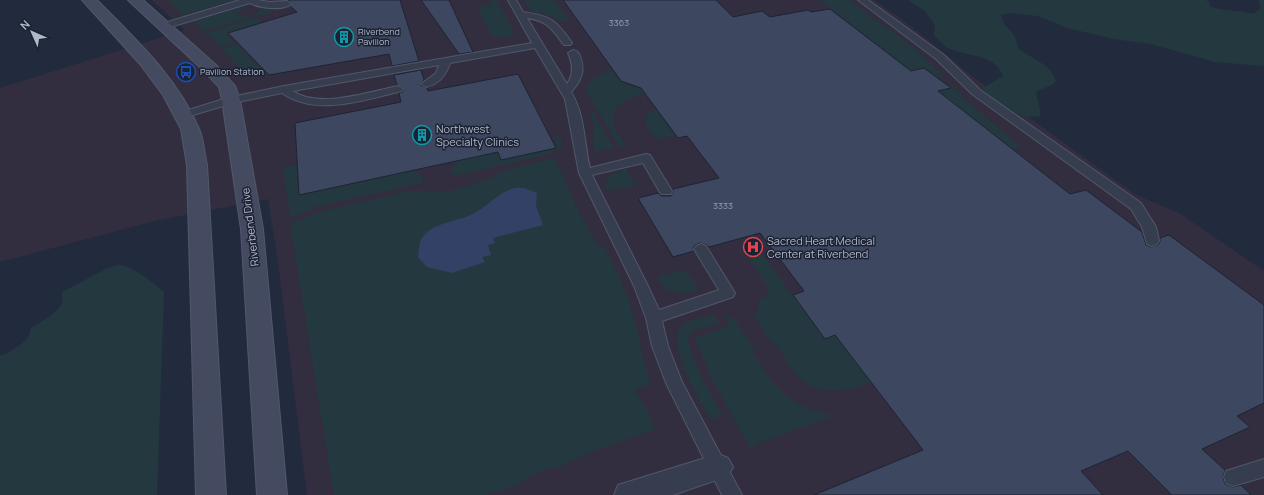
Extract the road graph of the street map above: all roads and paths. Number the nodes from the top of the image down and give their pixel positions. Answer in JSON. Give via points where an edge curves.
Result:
{"nodes":[{"id":1,"x":88,"y":0,"type":"edge"},
{"id":2,"x":134,"y":0,"type":"edge"},
{"id":3,"x":249,"y":0,"type":"edge"},
{"id":4,"x":252,"y":0,"type":"edge"},
{"id":5,"x":512,"y":0,"type":"edge"},
{"id":6,"x":862,"y":0,"type":"edge"},
{"id":7,"x":287,"y":4,"type":"dead end"},
{"id":8,"x":520,"y":14,"type":"junction"},
{"id":9,"x":164,"y":26,"type":"junction"},
{"id":10,"x":567,"y":43,"type":"dead end"},
{"id":11,"x":538,"y":45,"type":"junction"},
{"id":12,"x":573,"y":53,"type":"dead end"},
{"id":13,"x":446,"y":60,"type":"junction"},
{"id":14,"x":426,"y":84,"type":"dead end"},
{"id":15,"x":284,"y":89,"type":"junction"},
{"id":16,"x":398,"y":89,"type":"dead end"},
{"id":17,"x":566,"y":92,"type":"junction"},
{"id":18,"x":231,"y":100,"type":"junction"},
{"id":19,"x":183,"y":115,"type":"junction"},
{"id":20,"x":585,"y":173,"type":"junction"},
{"id":21,"x":666,"y":191,"type":"dead end"},
{"id":22,"x":1152,"y":241,"type":"dead end"},
{"id":23,"x":702,"y":249,"type":"dead end"},
{"id":24,"x":654,"y":318,"type":"junction"},
{"id":25,"x":718,"y":467,"type":"junction"},
{"id":26,"x":1261,"y":472,"type":"edge"},
{"id":27,"x":1233,"y":477,"type":"dead end"},
{"id":28,"x":211,"y":495,"type":"edge"},
{"id":29,"x":272,"y":495,"type":"edge"},
{"id":30,"x":630,"y":495,"type":"edge"},
{"id":31,"x":732,"y":495,"type":"edge"}],
"edges":[{"from":1,"to":19,"type":"street","via":[[143,58]]},
{"from":2,"to":9,"type":"street","name":"Riverbend Drive"},
{"from":3,"to":9,"type":"lane"},
{"from":4,"to":7,"type":"lane","via":[[268,5]]},
{"from":5,"to":8,"type":"lane"},
{"from":6,"to":22,"type":"lane","via":[[940,57],[976,92],[1136,206],[1149,227]]},
{"from":8,"to":10,"type":"lane","via":[[547,19],[554,24]]},
{"from":8,"to":11,"type":"lane"},
{"from":9,"to":18,"type":"street","name":"Riverbend Drive","via":[[227,86]]},
{"from":11,"to":13,"type":"lane"},
{"from":11,"to":17,"type":"lane"},
{"from":12,"to":17,"type":"lane","via":[[577,61],[578,74]]},
{"from":13,"to":14,"type":"lane","via":[[437,79]]},
{"from":13,"to":15,"type":"lane"},
{"from":15,"to":16,"type":"lane","via":[[299,99],[325,103]]},
{"from":15,"to":18,"type":"lane"},
{"from":17,"to":20,"type":"lane","via":[[575,114]]},
{"from":18,"to":19,"type":"lane"},
{"from":18,"to":29,"type":"street","name":"Riverbend Drive","via":[[252,229]]},
{"from":19,"to":28,"type":"street","via":[[190,130],[197,165]]},
{"from":20,"to":21,"type":"lane","via":[[646,158]]},
{"from":20,"to":24,"type":"lane","via":[[641,286]]},
{"from":23,"to":24,"type":"lane","via":[[728,293]]},
{"from":24,"to":25,"type":"lane","via":[[660,346],[674,382]]},
{"from":25,"to":30,"type":"street"},
{"from":25,"to":31,"type":"lane"},
{"from":26,"to":27,"type":"lane"}]}
